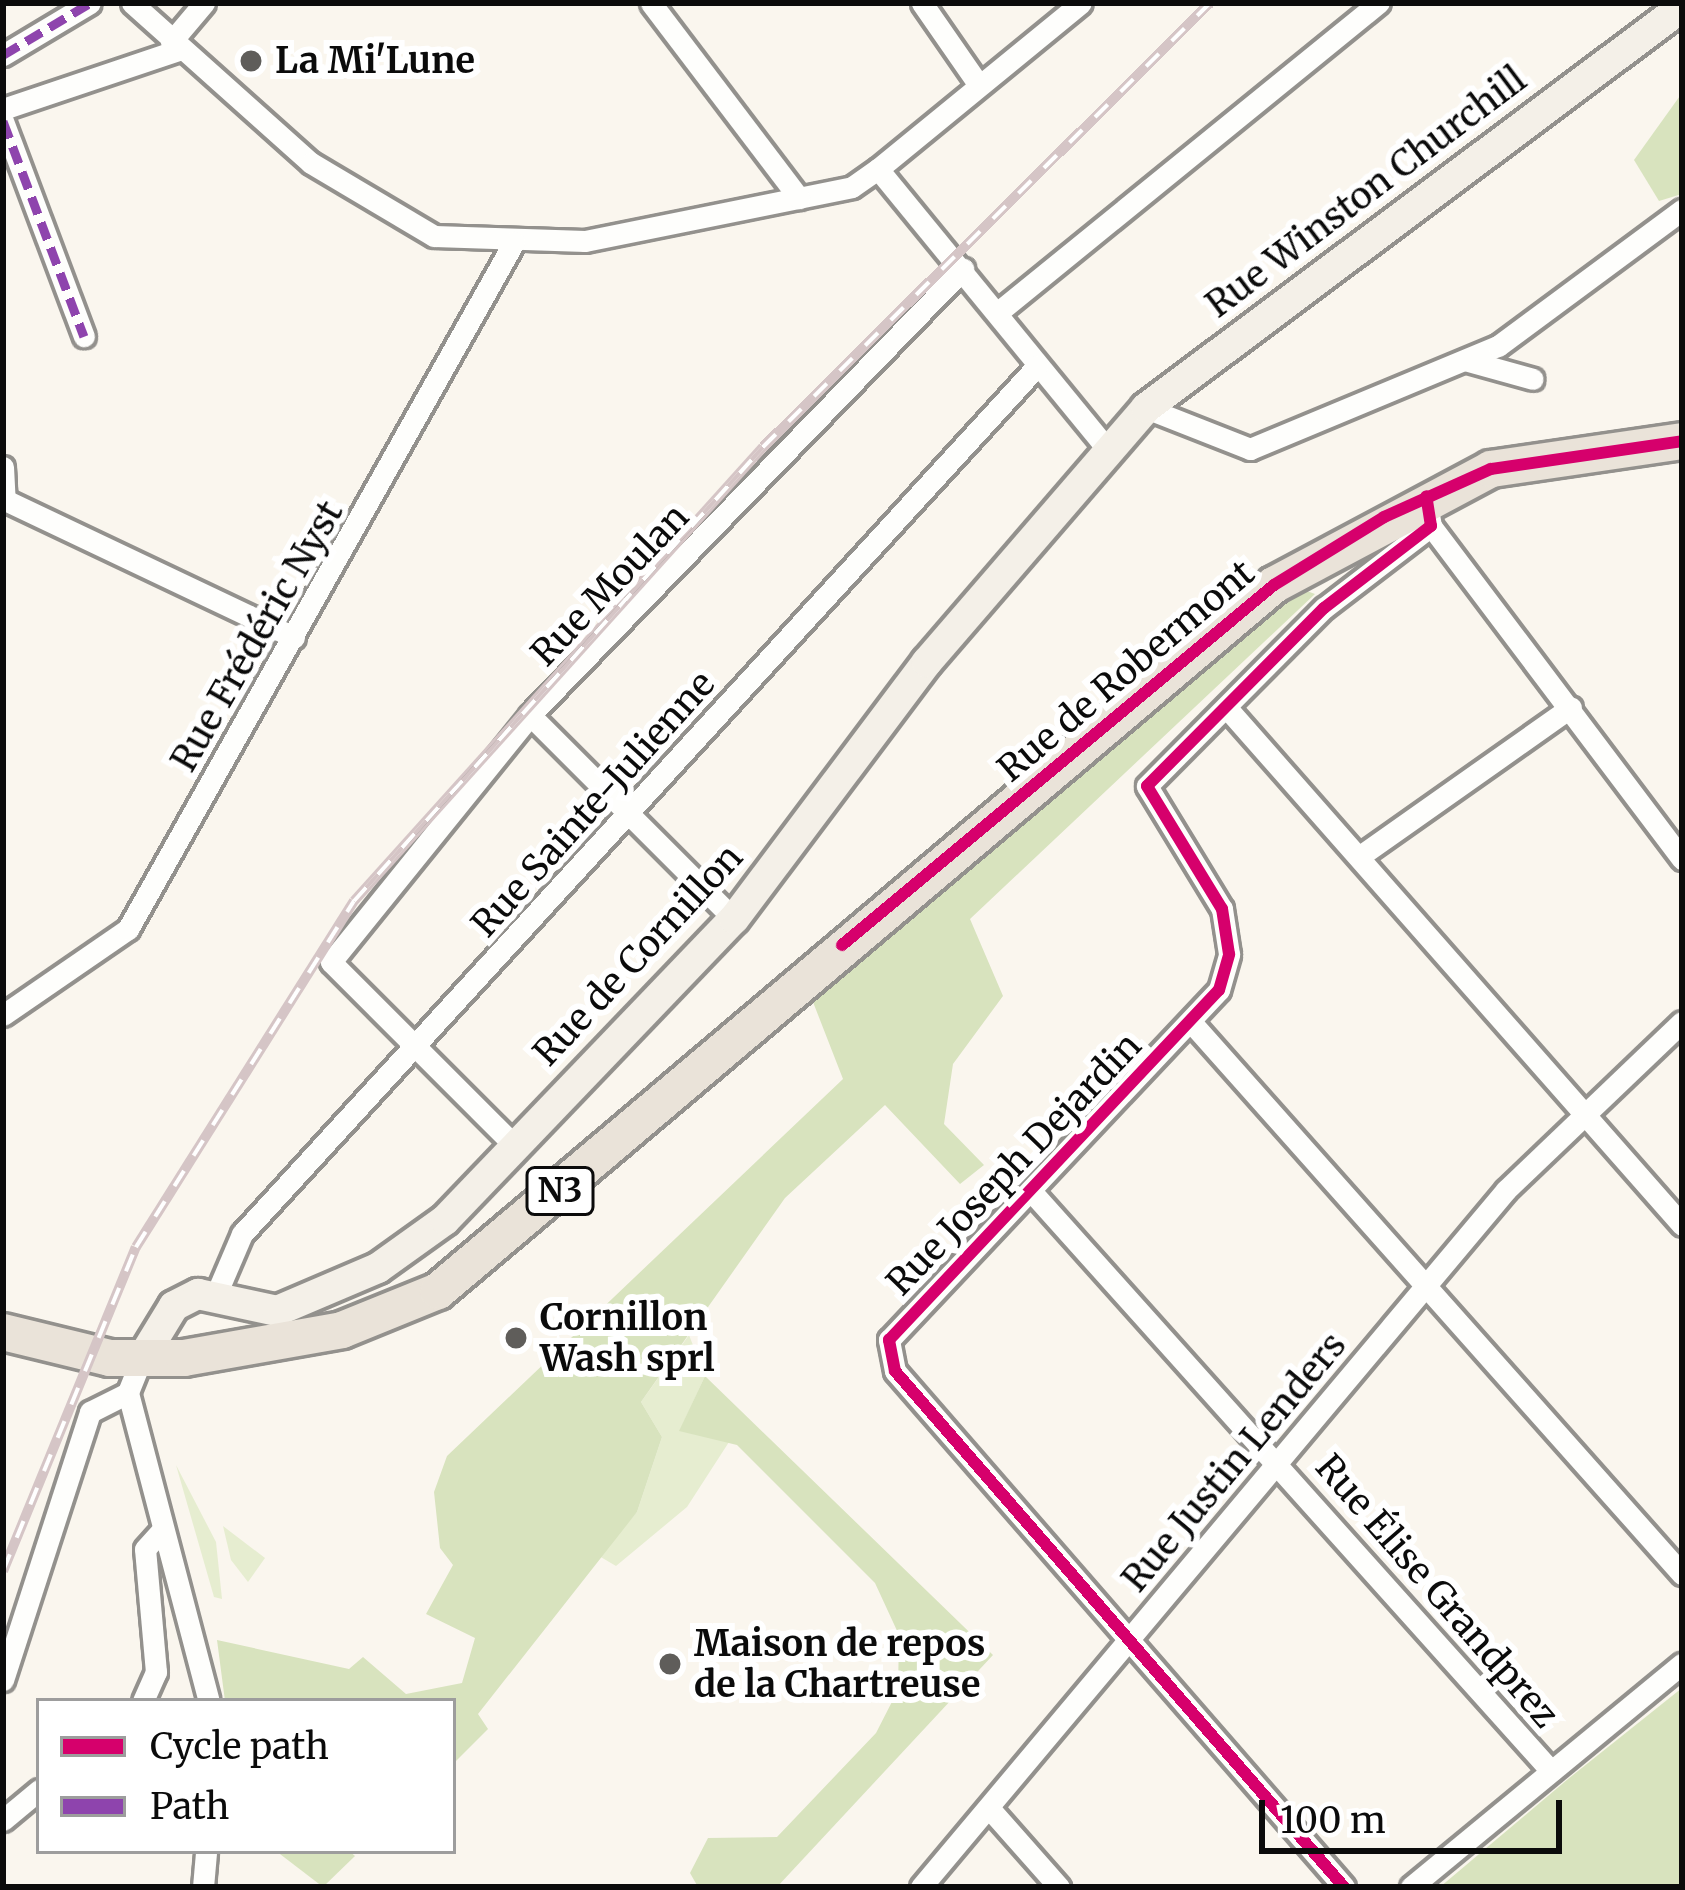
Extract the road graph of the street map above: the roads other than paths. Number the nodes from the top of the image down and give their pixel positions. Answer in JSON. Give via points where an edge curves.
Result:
{"nodes":[{"id":1,"x":90,"y":3,"type":"edge"},
{"id":2,"x":132,"y":3,"type":"edge"},
{"id":3,"x":204,"y":3,"type":"edge"},
{"id":4,"x":651,"y":3,"type":"edge"},
{"id":5,"x":922,"y":3,"type":"edge"},
{"id":6,"x":1081,"y":3,"type":"edge"},
{"id":7,"x":1379,"y":3,"type":"edge"},
{"id":8,"x":1672,"y":8,"type":"edge"},
{"id":9,"x":174,"y":46,"type":"junction"},
{"id":10,"x":3,"y":55,"type":"edge"},
{"id":11,"x":978,"y":84,"type":"junction"},
{"id":12,"x":3,"y":109,"type":"edge"},
{"id":13,"x":3,"y":121,"type":"edge"},
{"id":14,"x":878,"y":170,"type":"junction"},
{"id":15,"x":799,"y":198,"type":"junction"},
{"id":16,"x":1682,"y":210,"type":"edge"},
{"id":17,"x":514,"y":242,"type":"junction"},
{"id":18,"x":963,"y":269,"type":"junction"},
{"id":19,"x":997,"y":313,"type":"junction"},
{"id":20,"x":84,"y":336,"type":"dead end"},
{"id":21,"x":1468,"y":361,"type":"junction"},
{"id":22,"x":1037,"y":366,"type":"junction"},
{"id":23,"x":1533,"y":379,"type":"dead end"},
{"id":24,"x":1145,"y":408,"type":"junction"},
{"id":25,"x":1682,"y":441,"type":"edge"},
{"id":26,"x":1106,"y":448,"type":"junction"},
{"id":27,"x":3,"y":467,"type":"edge"},
{"id":28,"x":4,"y":501,"type":"edge"},
{"id":29,"x":1428,"y":511,"type":"junction"},
{"id":30,"x":294,"y":637,"type":"junction"},
{"id":31,"x":1226,"y":706,"type":"junction"},
{"id":32,"x":1571,"y":707,"type":"junction"},
{"id":33,"x":530,"y":715,"type":"junction"},
{"id":34,"x":630,"y":813,"type":"junction"},
{"id":35,"x":1360,"y":856,"type":"junction"},
{"id":36,"x":1682,"y":860,"type":"edge"},
{"id":37,"x":734,"y":919,"type":"junction"},
{"id":38,"x":3,"y":1015,"type":"edge"},
{"id":39,"x":1191,"y":1022,"type":"junction"},
{"id":40,"x":1682,"y":1022,"type":"edge"},
{"id":41,"x":412,"y":1051,"type":"junction"},
{"id":42,"x":1583,"y":1115,"type":"junction"},
{"id":43,"x":514,"y":1145,"type":"junction"},
{"id":44,"x":1031,"y":1191,"type":"junction"},
{"id":45,"x":1682,"y":1225,"type":"edge"},
{"id":46,"x":1428,"y":1280,"type":"junction"},
{"id":47,"x":215,"y":1297,"type":"junction"},
{"id":48,"x":3,"y":1332,"type":"edge"},
{"id":49,"x":135,"y":1377,"type":"junction"},
{"id":50,"x":1281,"y":1462,"type":"junction"},
{"id":51,"x":161,"y":1530,"type":"junction"},
{"id":52,"x":1682,"y":1574,"type":"edge"},
{"id":53,"x":1128,"y":1639,"type":"junction"},
{"id":54,"x":1682,"y":1664,"type":"edge"},
{"id":55,"x":3,"y":1680,"type":"edge"},
{"id":56,"x":144,"y":1698,"type":"edge"},
{"id":57,"x":208,"y":1698,"type":"edge"},
{"id":58,"x":1550,"y":1771,"type":"junction"},
{"id":59,"x":36,"y":1792,"type":"edge"},
{"id":60,"x":989,"y":1808,"type":"junction"},
{"id":61,"x":3,"y":1820,"type":"edge"},
{"id":62,"x":206,"y":1854,"type":"edge"},
{"id":63,"x":202,"y":1887,"type":"edge"},
{"id":64,"x":921,"y":1887,"type":"edge"},
{"id":65,"x":1059,"y":1887,"type":"edge"},
{"id":66,"x":1343,"y":1887,"type":"edge"},
{"id":67,"x":1411,"y":1887,"type":"edge"}],
"edges":[{"from":1,"to":10,"type":"street"},
{"from":2,"to":9,"type":"street"},
{"from":3,"to":9,"type":"street"},
{"from":4,"to":15,"type":"street"},
{"from":5,"to":11,"type":"street"},
{"from":6,"to":11,"type":"street"},
{"from":7,"to":19,"type":"street"},
{"from":8,"to":24,"type":"main road","name":"Rue Winston Churchill"},
{"from":9,"to":12,"type":"street"},
{"from":9,"to":17,"type":"street","via":[[370,203],[434,236]]},
{"from":11,"to":14,"type":"street"},
{"from":13,"to":20,"type":"street"},
{"from":14,"to":15,"type":"street"},
{"from":14,"to":18,"type":"street"},
{"from":15,"to":17,"type":"street","via":[[585,242]]},
{"from":16,"to":21,"type":"street"},
{"from":17,"to":30,"type":"street","name":"Rue Frédéric Nyst"},
{"from":18,"to":19,"type":"street"},
{"from":18,"to":33,"type":"street","name":"Rue Moulan"},
{"from":19,"to":22,"type":"street"},
{"from":21,"to":23,"type":"street"},
{"from":21,"to":24,"type":"street","via":[[1250,449]]},
{"from":22,"to":26,"type":"street"},
{"from":22,"to":34,"type":"street","name":"Rue Sainte-Julienne"},
{"from":24,"to":26,"type":"main road","name":"Rue Winston Churchill"},
{"from":25,"to":29,"type":"main road","name":"Rue de Robermont","number":"N3","via":[[1575,450]]},
{"from":26,"to":37,"type":"main road","name":"Rue de Cornillon"},
{"from":27,"to":28,"type":"street"},
{"from":28,"to":30,"type":"street"},
{"from":29,"to":31,"type":"street"},
{"from":29,"to":32,"type":"street"},
{"from":29,"to":49,"type":"main road","name":"Rue de Robermont","number":"N3","via":[[1274,585],[438,1291],[342,1330]]},
{"from":30,"to":38,"type":"street","name":"Rue Frédéric Nyst","via":[[128,929]]},
{"from":31,"to":35,"type":"street"},
{"from":31,"to":39,"type":"street","name":"Rue Joseph Dejardin","via":[[1147,786],[1229,932],[1226,975]]},
{"from":32,"to":35,"type":"street"},
{"from":32,"to":36,"type":"street"},
{"from":33,"to":34,"type":"street"},
{"from":33,"to":41,"type":"street","name":"Rue Moulan","via":[[328,968]]},
{"from":34,"to":37,"type":"street"},
{"from":34,"to":41,"type":"street","name":"Rue Sainte-Julienne"},
{"from":35,"to":42,"type":"street"},
{"from":37,"to":43,"type":"main road","name":"Rue de Cornillon"},
{"from":39,"to":44,"type":"street","name":"Rue Joseph Dejardin"},
{"from":39,"to":46,"type":"street"},
{"from":40,"to":42,"type":"street","name":"Rue Justin Lenders"},
{"from":41,"to":43,"type":"street"},
{"from":41,"to":47,"type":"street","name":"Rue Sainte-Julienne","via":[[242,1234]]},
{"from":42,"to":45,"type":"street"},
{"from":42,"to":46,"type":"street","name":"Rue Justin Lenders"},
{"from":43,"to":47,"type":"main road","name":"Rue de Cornillon","via":[[446,1220],[378,1268],[277,1311]]},
{"from":44,"to":50,"type":"street","name":"Rue Élise Grandprez"},
{"from":44,"to":53,"type":"street","name":"Rue Joseph Dejardin","via":[[900,1326],[890,1352],[895,1371]]},
{"from":46,"to":50,"type":"street","name":"Rue Justin Lenders"},
{"from":46,"to":52,"type":"street"},
{"from":47,"to":49,"type":"main road","via":[[173,1306]]},
{"from":48,"to":49,"type":"main road","number":"N3"},
{"from":49,"to":51,"type":"street"},
{"from":49,"to":55,"type":"street","via":[[90,1412]]},
{"from":50,"to":53,"type":"street","name":"Rue Justin Lenders"},
{"from":50,"to":58,"type":"street","name":"Rue Élise Grandprez"},
{"from":51,"to":56,"type":"street","via":[[145,1550],[156,1672]]},
{"from":51,"to":57,"type":"street"},
{"from":53,"to":60,"type":"street","name":"Rue Justin Lenders"},
{"from":53,"to":66,"type":"street","name":"Rue Joseph Dejardin"},
{"from":54,"to":58,"type":"street"},
{"from":58,"to":67,"type":"street"},
{"from":59,"to":61,"type":"street"},
{"from":60,"to":64,"type":"street","name":"Rue Justin Lenders"},
{"from":60,"to":65,"type":"street"},
{"from":62,"to":63,"type":"street"}]}
